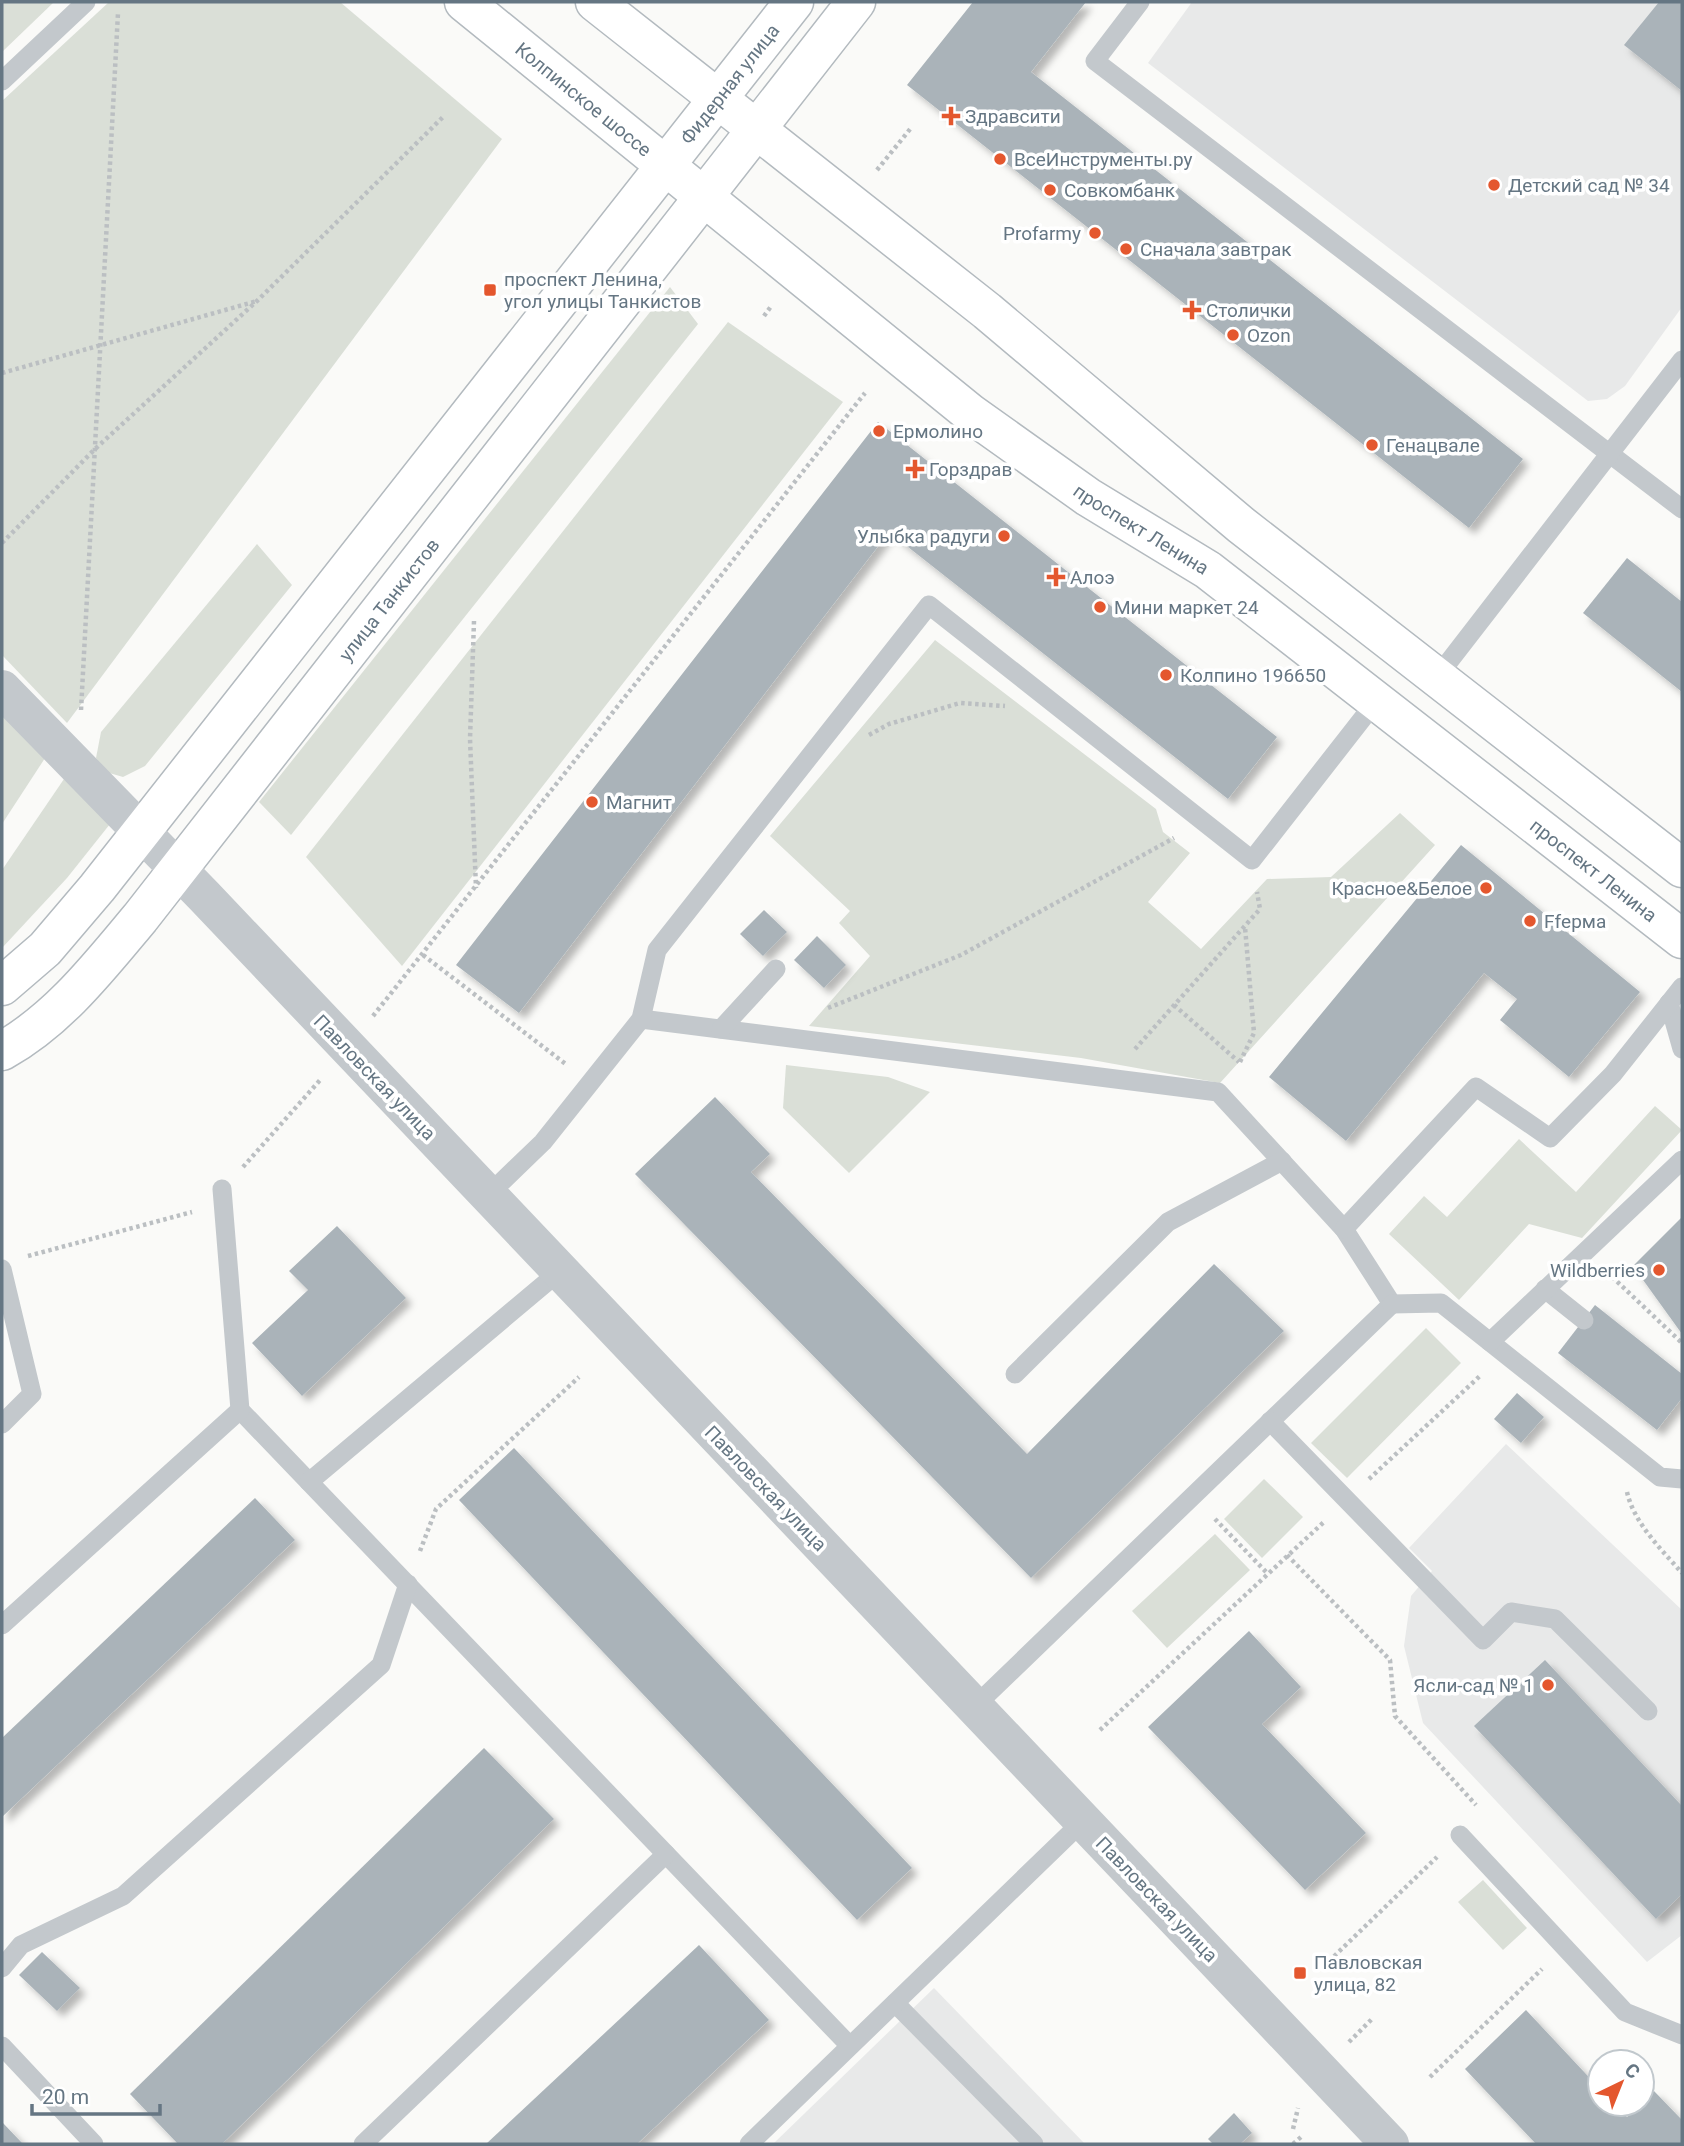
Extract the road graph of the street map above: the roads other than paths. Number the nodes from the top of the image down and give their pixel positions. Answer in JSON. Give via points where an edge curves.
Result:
{"nodes":[{"id":1,"x":86,"y":2,"type":"edge"},
{"id":2,"x":464,"y":2,"type":"edge"},
{"id":3,"x":595,"y":2,"type":"edge"},
{"id":4,"x":794,"y":2,"type":"edge"},
{"id":5,"x":856,"y":2,"type":"edge"},
{"id":6,"x":1140,"y":2,"type":"edge"},
{"id":7,"x":2,"y":81,"type":"edge"},
{"id":8,"x":718,"y":98,"type":"junction"},
{"id":9,"x":758,"y":129,"type":"junction"},
{"id":10,"x":665,"y":167,"type":"junction"},
{"id":11,"x":702,"y":197,"type":"junction"},
{"id":12,"x":1682,"y":360,"type":"edge"},
{"id":13,"x":1611,"y":454,"type":"junction"},
{"id":14,"x":1682,"y":509,"type":"edge"},
{"id":15,"x":1437,"y":677,"type":"junction"},
{"id":16,"x":2,"y":689,"type":"edge"},
{"id":17,"x":1377,"y":700,"type":"junction"},
{"id":18,"x":141,"y":832,"type":"junction"},
{"id":19,"x":1682,"y":868,"type":"edge"},
{"id":20,"x":178,"y":869,"type":"junction"},
{"id":21,"x":1682,"y":939,"type":"edge"},
{"id":22,"x":776,"y":970,"type":"dead end"},
{"id":23,"x":2,"y":986,"type":"edge"},
{"id":24,"x":1682,"y":987,"type":"edge"},
{"id":25,"x":1670,"y":1003,"type":"junction"},
{"id":26,"x":641,"y":1019,"type":"junction"},
{"id":27,"x":721,"y":1029,"type":"junction"},
{"id":28,"x":1682,"y":1049,"type":"edge"},
{"id":29,"x":2,"y":1051,"type":"edge"},
{"id":30,"x":1682,"y":1160,"type":"edge"},
{"id":31,"x":1282,"y":1161,"type":"junction"},
{"id":32,"x":222,"y":1189,"type":"dead end"},
{"id":33,"x":488,"y":1195,"type":"junction"},
{"id":34,"x":1344,"y":1229,"type":"junction"},
{"id":35,"x":2,"y":1269,"type":"edge"},
{"id":36,"x":560,"y":1271,"type":"junction"},
{"id":37,"x":1545,"y":1289,"type":"junction"},
{"id":38,"x":1392,"y":1304,"type":"junction"},
{"id":39,"x":1584,"y":1320,"type":"dead end"},
{"id":40,"x":1497,"y":1348,"type":"junction"},
{"id":41,"x":1015,"y":1374,"type":"dead end"},
{"id":42,"x":240,"y":1410,"type":"junction"},
{"id":43,"x":1270,"y":1421,"type":"junction"},
{"id":44,"x":2,"y":1424,"type":"edge"},
{"id":45,"x":1679,"y":1474,"type":"edge"},
{"id":46,"x":309,"y":1482,"type":"junction"},
{"id":47,"x":408,"y":1584,"type":"junction"},
{"id":48,"x":2,"y":1625,"type":"edge"},
{"id":49,"x":974,"y":1707,"type":"junction"},
{"id":50,"x":1648,"y":1711,"type":"dead end"},
{"id":51,"x":1083,"y":1821,"type":"junction"},
{"id":52,"x":1460,"y":1835,"type":"road end"},
{"id":53,"x":667,"y":1854,"type":"junction"},
{"id":54,"x":2,"y":1968,"type":"edge"},
{"id":55,"x":895,"y":2003,"type":"junction"},
{"id":56,"x":1682,"y":2035,"type":"edge"},
{"id":57,"x":2,"y":2046,"type":"edge"},
{"id":58,"x":850,"y":2046,"type":"junction"},
{"id":59,"x":94,"y":2144,"type":"edge"},
{"id":60,"x":363,"y":2144,"type":"edge"},
{"id":61,"x":749,"y":2144,"type":"edge"},
{"id":62,"x":1034,"y":2144,"type":"edge"},
{"id":63,"x":1390,"y":2144,"type":"edge"}],
"edges":[{"from":1,"to":7,"type":"lane"},
{"from":2,"to":10,"type":"main road","name":"Колпинское шоссе"},
{"from":3,"to":8,"type":"main road"},
{"from":4,"to":8,"type":"main road","name":"Фидерная улица"},
{"from":5,"to":9,"type":"main road"},
{"from":6,"to":13,"type":"lane","via":[[1095,61]]},
{"from":8,"to":9,"type":"main road"},
{"from":8,"to":10,"type":"main road","name":"Фидерная улица"},
{"from":9,"to":11,"type":"main road","name":"улица Танкистов"},
{"from":9,"to":15,"type":"main road","via":[[987,311],[1241,524]]},
{"from":10,"to":11,"type":"main road","name":"Колпинское шоссе"},
{"from":10,"to":18,"type":"main road"},
{"from":11,"to":17,"type":"main road","name":"проспект Ленина","via":[[970,412],[1087,497],[1208,570]]},
{"from":11,"to":20,"type":"main road","name":"улица Танкистов"},
{"from":12,"to":13,"type":"lane"},
{"from":13,"to":14,"type":"lane"},
{"from":13,"to":15,"type":"lane"},
{"from":15,"to":19,"type":"main road"},
{"from":16,"to":18,"type":"street","name":"Павловская улица"},
{"from":17,"to":21,"type":"main road","name":"проспект Ленина"},
{"from":17,"to":26,"type":"lane","via":[[1252,860],[929,605],[657,950]]},
{"from":18,"to":20,"type":"street","name":"Павловская улица"},
{"from":18,"to":23,"type":"main road","via":[[45,949]]},
{"from":20,"to":29,"type":"main road","name":"улица Танкистов","via":[[81,987]]},
{"from":20,"to":33,"type":"street","name":"Павловская улица"},
{"from":22,"to":27,"type":"lane"},
{"from":24,"to":25,"type":"lane"},
{"from":25,"to":28,"type":"lane"},
{"from":25,"to":34,"type":"lane","via":[[1613,1074],[1550,1138],[1476,1087]]},
{"from":26,"to":27,"type":"lane"},
{"from":26,"to":33,"type":"lane","via":[[542,1142]]},
{"from":27,"to":31,"type":"lane","via":[[1218,1092]]},
{"from":30,"to":37,"type":"lane"},
{"from":31,"to":34,"type":"lane"},
{"from":31,"to":41,"type":"lane","via":[[1168,1222]]},
{"from":32,"to":42,"type":"lane"},
{"from":33,"to":36,"type":"street","name":"Павловская улица"},
{"from":34,"to":38,"type":"lane"},
{"from":35,"to":44,"type":"lane","via":[[32,1394]]},
{"from":36,"to":46,"type":"lane"},
{"from":36,"to":49,"type":"street","name":"Павловская улица"},
{"from":37,"to":39,"type":"lane"},
{"from":37,"to":40,"type":"lane"},
{"from":38,"to":40,"type":"lane","via":[[1441,1303]]},
{"from":38,"to":43,"type":"lane"},
{"from":40,"to":45,"type":"lane","via":[[1660,1477]]},
{"from":42,"to":46,"type":"lane"},
{"from":42,"to":48,"type":"lane"},
{"from":43,"to":49,"type":"lane"},
{"from":43,"to":50,"type":"lane","via":[[1483,1640],[1511,1612],[1555,1619]]},
{"from":46,"to":47,"type":"lane"},
{"from":47,"to":53,"type":"lane"},
{"from":47,"to":54,"type":"lane","via":[[381,1665],[123,1896],[21,1945]]},
{"from":49,"to":51,"type":"street","name":"Павловская улица"},
{"from":51,"to":55,"type":"lane"},
{"from":51,"to":63,"type":"street","name":"Павловская улица"},
{"from":52,"to":56,"type":"lane","via":[[1625,2012]]},
{"from":53,"to":58,"type":"lane"},
{"from":53,"to":60,"type":"lane"},
{"from":55,"to":58,"type":"lane"},
{"from":55,"to":62,"type":"lane"},
{"from":57,"to":59,"type":"lane"},
{"from":58,"to":61,"type":"lane"}]}
